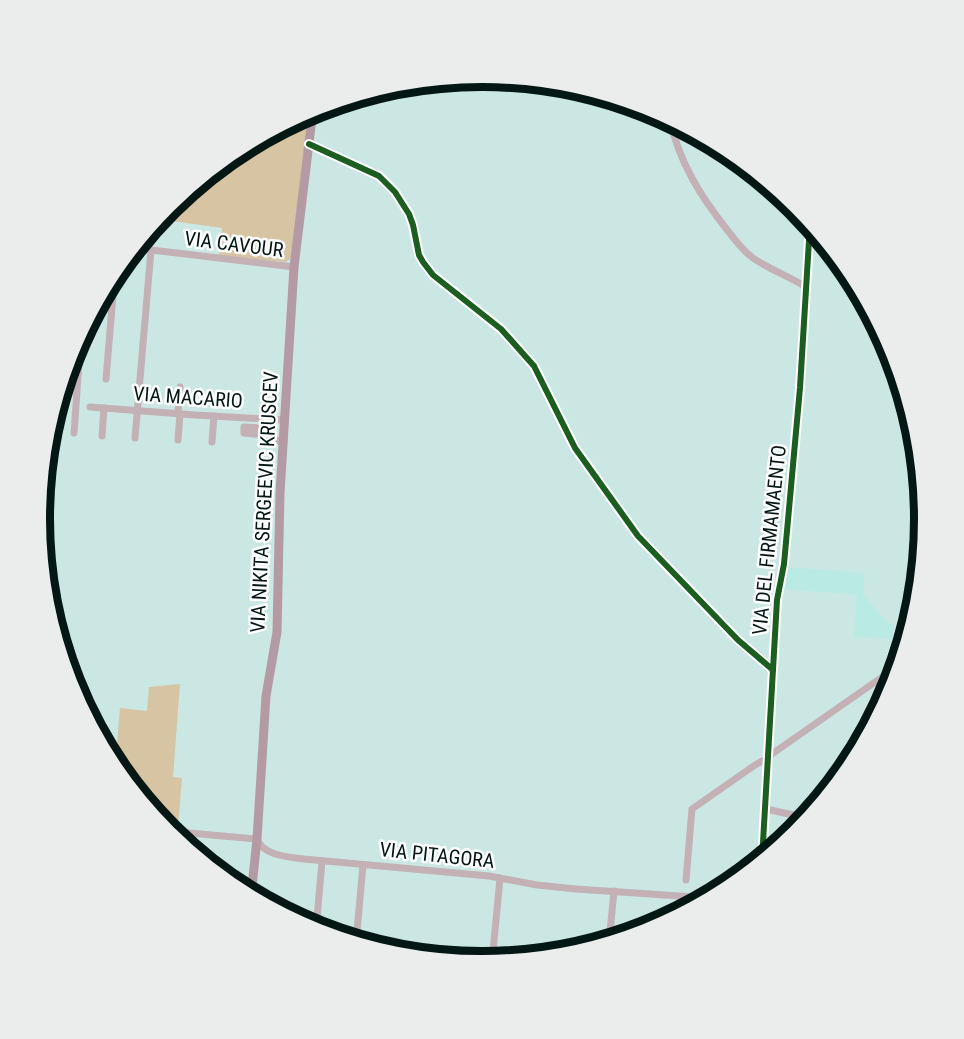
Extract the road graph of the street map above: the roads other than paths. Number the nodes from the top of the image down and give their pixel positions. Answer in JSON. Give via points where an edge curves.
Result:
{"nodes":[{"id":1,"x":312,"y":122,"type":"edge"},
{"id":2,"x":674,"y":132,"type":"edge"},
{"id":3,"x":309,"y":144,"type":"junction"},
{"id":4,"x":809,"y":237,"type":"edge"},
{"id":5,"x":145,"y":249,"type":"edge"},
{"id":6,"x":151,"y":250,"type":"junction"},
{"id":7,"x":294,"y":267,"type":"junction"},
{"id":8,"x":806,"y":288,"type":"junction"},
{"id":9,"x":114,"y":292,"type":"edge"},
{"id":10,"x":79,"y":362,"type":"edge"},
{"id":11,"x":74,"y":374,"type":"edge"},
{"id":12,"x":78,"y":374,"type":"junction"},
{"id":13,"x":106,"y":379,"type":"dead end"},
{"id":14,"x":180,"y":387,"type":"dead end"},
{"id":15,"x":90,"y":407,"type":"dead end"},
{"id":16,"x":104,"y":408,"type":"junction"},
{"id":17,"x":137,"y":411,"type":"junction"},
{"id":18,"x":179,"y":414,"type":"junction"},
{"id":19,"x":214,"y":416,"type":"junction"},
{"id":20,"x":247,"y":418,"type":"junction"},
{"id":21,"x":285,"y":420,"type":"junction"},
{"id":22,"x":74,"y":433,"type":"dead end"},
{"id":23,"x":102,"y":436,"type":"dead end"},
{"id":24,"x":135,"y":438,"type":"dead end"},
{"id":25,"x":178,"y":440,"type":"dead end"},
{"id":26,"x":212,"y":442,"type":"dead end"},
{"id":27,"x":284,"y":443,"type":"junction"},
{"id":28,"x":773,"y":670,"type":"junction"},
{"id":29,"x":886,"y":675,"type":"edge"},
{"id":30,"x":769,"y":759,"type":"junction"},
{"id":31,"x":766,"y":809,"type":"junction"},
{"id":32,"x":797,"y":816,"type":"edge"},
{"id":33,"x":184,"y":833,"type":"edge"},
{"id":34,"x":256,"y":839,"type":"junction"},
{"id":35,"x":763,"y":848,"type":"edge"},
{"id":36,"x":322,"y":861,"type":"junction"},
{"id":37,"x":363,"y":865,"type":"junction"},
{"id":38,"x":500,"y":878,"type":"junction"},
{"id":39,"x":686,"y":880,"type":"dead end"},
{"id":40,"x":252,"y":885,"type":"edge"},
{"id":41,"x":614,"y":891,"type":"junction"},
{"id":42,"x":693,"y":897,"type":"edge"},
{"id":43,"x":317,"y":919,"type":"edge"},
{"id":44,"x":610,"y":932,"type":"edge"},
{"id":45,"x":357,"y":933,"type":"edge"},
{"id":46,"x":493,"y":952,"type":"edge"}],
"edges":[{"from":1,"to":3,"type":"main road","name":"VIA NIKITA SERGEEVIC KRUSCEV"},
{"from":2,"to":8,"type":"street","via":[[690,176],[738,244],[751,257]]},
{"from":3,"to":7,"type":"main road","name":"VIA NIKITA SERGEEVIC KRUSCEV"},
{"from":3,"to":28,"type":"street","via":[[387,183],[409,214],[418,255],[434,274],[501,329],[534,366],[575,448],[638,536],[738,640]]},
{"from":4,"to":8,"type":"street","name":"VIA DEL FIRMAMAENTO"},
{"from":5,"to":6,"type":"street","name":"VIA CAVOUR"},
{"from":6,"to":7,"type":"street","name":"VIA CAVOUR"},
{"from":6,"to":17,"type":"street"},
{"from":7,"to":21,"type":"main road","name":"VIA NIKITA SERGEEVIC KRUSCEV"},
{"from":8,"to":28,"type":"street","name":"VIA DEL FIRMAMAENTO"},
{"from":9,"to":13,"type":"street"},
{"from":10,"to":12,"type":"street"},
{"from":11,"to":12,"type":"street"},
{"from":12,"to":22,"type":"street"},
{"from":14,"to":18,"type":"street"},
{"from":15,"to":16,"type":"street","name":"VIA MACARIO"},
{"from":16,"to":17,"type":"street","name":"VIA MACARIO"},
{"from":16,"to":23,"type":"street"},
{"from":17,"to":18,"type":"street","name":"VIA MACARIO"},
{"from":17,"to":24,"type":"street"},
{"from":18,"to":19,"type":"street","name":"VIA MACARIO"},
{"from":18,"to":25,"type":"street"},
{"from":19,"to":20,"type":"street","name":"VIA MACARIO"},
{"from":19,"to":26,"type":"street"},
{"from":20,"to":21,"type":"street","name":"VIA MACARIO"},
{"from":20,"to":27,"type":"street","via":[[247,427],[260,428],[260,434]]},
{"from":21,"to":27,"type":"main road","name":"VIA NIKITA SERGEEVIC KRUSCEV"},
{"from":27,"to":34,"type":"main road","name":"VIA NIKITA SERGEEVIC KRUSCEV","via":[[277,632],[266,696]]},
{"from":28,"to":30,"type":"street","name":"VIA DEL FIRMAMAENTO"},
{"from":29,"to":30,"type":"street"},
{"from":30,"to":31,"type":"street","name":"VIA DEL FIRMAMAENTO"},
{"from":30,"to":39,"type":"street","via":[[693,809]]},
{"from":31,"to":32,"type":"street"},
{"from":31,"to":35,"type":"street","name":"VIA DEL FIRMAMAENTO"},
{"from":33,"to":34,"type":"street"},
{"from":34,"to":36,"type":"street","name":"VIA PITAGORA","via":[[266,850],[280,856]]},
{"from":34,"to":40,"type":"main road","name":"VIA NIKITA SERGEEVIC KRUSCEV"},
{"from":36,"to":37,"type":"street","name":"VIA PITAGORA"},
{"from":36,"to":43,"type":"street"},
{"from":37,"to":38,"type":"street","name":"VIA PITAGORA"},
{"from":37,"to":45,"type":"street"},
{"from":38,"to":41,"type":"street","name":"VIA PITAGORA"},
{"from":38,"to":46,"type":"street"},
{"from":41,"to":42,"type":"street","name":"VIA PITAGORA"},
{"from":41,"to":44,"type":"street"}]}
